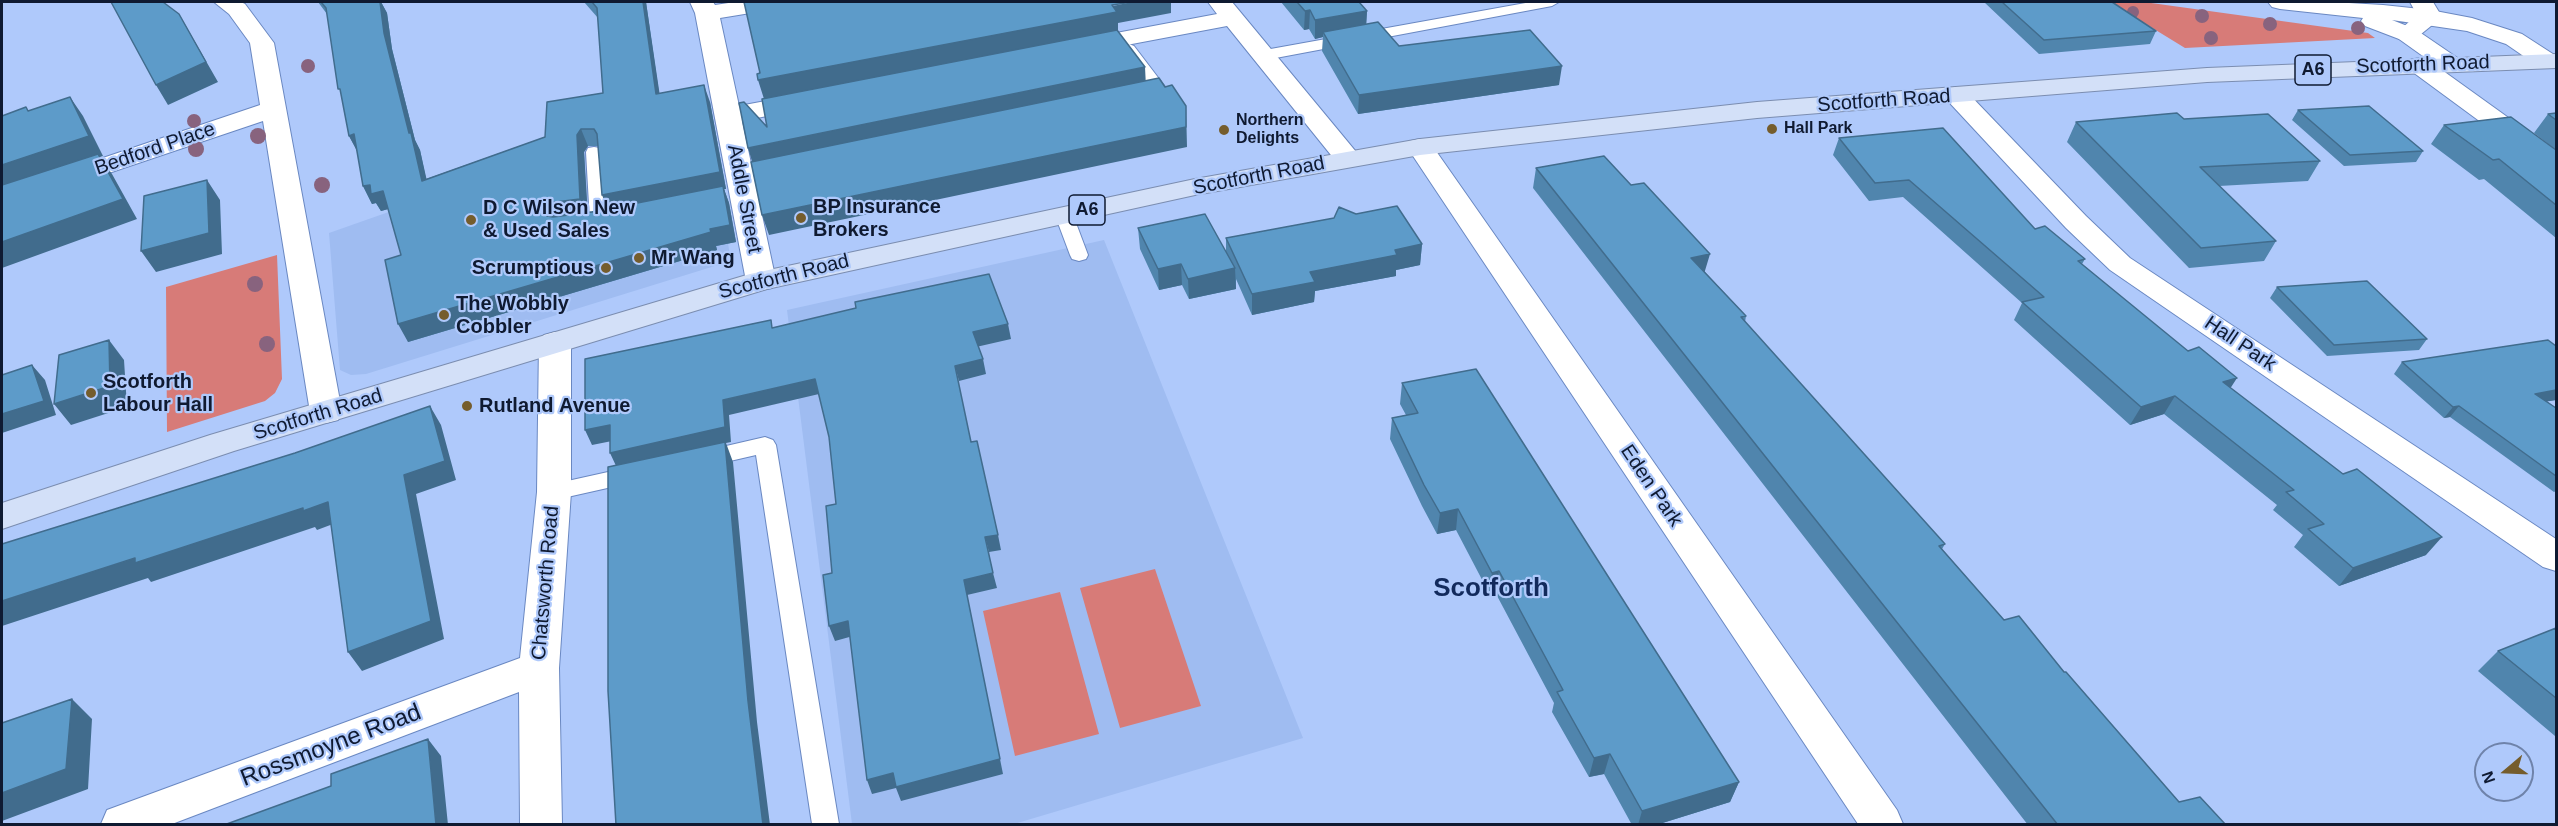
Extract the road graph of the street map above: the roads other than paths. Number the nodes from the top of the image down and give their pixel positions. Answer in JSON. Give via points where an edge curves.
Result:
{"nodes":[{"id":1,"x":226,"y":2,"type":"edge"},
{"id":2,"x":775,"y":2,"type":"edge"},
{"id":3,"x":1552,"y":2,"type":"edge"},
{"id":4,"x":2280,"y":2,"type":"edge"},
{"id":5,"x":705,"y":7,"type":"edge"},
{"id":6,"x":2426,"y":9,"type":"edge"},
{"id":7,"x":1226,"y":10,"type":"edge"},
{"id":8,"x":2344,"y":10,"type":"junction"},
{"id":9,"x":2407,"y":34,"type":"junction"},
{"id":10,"x":1122,"y":39,"type":"junction"},
{"id":11,"x":1053,"y":52,"type":"edge"},
{"id":12,"x":1265,"y":55,"type":"junction"},
{"id":13,"x":2552,"y":61,"type":"edge"},
{"id":14,"x":2450,"y":64,"type":"junction"},
{"id":15,"x":2419,"y":65,"type":"junction"},
{"id":16,"x":836,"y":95,"type":"edge"},
{"id":17,"x":1956,"y":95,"type":"junction"},
{"id":18,"x":1137,"y":96,"type":"edge"},
{"id":19,"x":275,"y":108,"type":"junction"},
{"id":20,"x":727,"y":116,"type":"junction"},
{"id":21,"x":1420,"y":147,"type":"junction"},
{"id":22,"x":594,"y":152,"type":"edge"},
{"id":23,"x":1347,"y":159,"type":"junction"},
{"id":24,"x":2556,"y":164,"type":"edge"},
{"id":25,"x":2,"y":201,"type":"edge"},
{"id":26,"x":1064,"y":215,"type":"junction"},
{"id":27,"x":621,"y":217,"type":"edge"},
{"id":28,"x":598,"y":222,"type":"junction"},
{"id":29,"x":580,"y":224,"type":"edge"},
{"id":30,"x":1079,"y":255,"type":"dead end"},
{"id":31,"x":761,"y":281,"type":"junction"},
{"id":32,"x":555,"y":342,"type":"junction"},
{"id":33,"x":326,"y":412,"type":"junction"},
{"id":34,"x":687,"y":463,"type":"edge"},
{"id":35,"x":654,"y":470,"type":"edge"},
{"id":36,"x":554,"y":492,"type":"junction"},
{"id":37,"x":2,"y":516,"type":"edge"},
{"id":38,"x":2556,"y":557,"type":"edge"},
{"id":39,"x":539,"y":668,"type":"junction"},
{"id":40,"x":122,"y":825,"type":"edge"},
{"id":41,"x":541,"y":825,"type":"edge"},
{"id":42,"x":826,"y":825,"type":"edge"},
{"id":43,"x":1882,"y":825,"type":"edge"}],
"edges":[{"from":1,"to":19,"type":"street","via":[[237,9],[262,43]]},
{"from":2,"to":5,"type":"street"},
{"from":3,"to":12,"type":"lane"},
{"from":4,"to":8,"type":"street"},
{"from":5,"to":20,"type":"street","name":"Addle Street"},
{"from":6,"to":8,"type":"street"},
{"from":6,"to":9,"type":"street"},
{"from":6,"to":13,"type":"street","via":[[2514,39]]},
{"from":7,"to":10,"type":"street"},
{"from":7,"to":12,"type":"street"},
{"from":8,"to":9,"type":"street"},
{"from":9,"to":14,"type":"street"},
{"from":10,"to":11,"type":"street"},
{"from":10,"to":18,"type":"lane","via":[[1160,91]]},
{"from":12,"to":23,"type":"street"},
{"from":13,"to":14,"type":"main road","name":"Scotforth Road","number":"A6"},
{"from":14,"to":15,"type":"main road","name":"Scotforth Road","number":"A6"},
{"from":15,"to":17,"type":"main road","name":"Scotforth Road","number":"A6","via":[[2207,75]]},
{"from":15,"to":24,"type":"street"},
{"from":16,"to":20,"type":"street"},
{"from":17,"to":21,"type":"main road","name":"Scotforth Road","number":"A6","via":[[1688,117]]},
{"from":17,"to":38,"type":"street","name":"Hall Park","via":[[2120,264]]},
{"from":19,"to":25,"type":"street","name":"Bedford Place"},
{"from":19,"to":33,"type":"street"},
{"from":20,"to":31,"type":"street","name":"Addle Street"},
{"from":21,"to":23,"type":"main road","name":"Scotforth Road","number":"A6"},
{"from":21,"to":43,"type":"street","name":"Eden Park"},
{"from":22,"to":28,"type":"lane"},
{"from":23,"to":26,"type":"main road","name":"Scotforth Road","number":"A6"},
{"from":26,"to":30,"type":"lane"},
{"from":26,"to":31,"type":"main road","name":"Scotforth Road","number":"A6"},
{"from":27,"to":28,"type":"lane"},
{"from":28,"to":29,"type":"lane"},
{"from":31,"to":32,"type":"main road","name":"Scotforth Road","number":"A6"},
{"from":32,"to":33,"type":"main road","name":"Scotforth Road","number":"A6"},
{"from":32,"to":36,"type":"street","name":"Chatsworth Road"},
{"from":33,"to":37,"type":"main road","name":"Scotforth Road","number":"A6"},
{"from":34,"to":42,"type":"lane","via":[[765,445]]},
{"from":35,"to":36,"type":"lane"},
{"from":36,"to":39,"type":"street","name":"Chatsworth Road"},
{"from":39,"to":40,"type":"street","name":"Rossmoyne Road"},
{"from":39,"to":41,"type":"street","name":"Chatsworth Road"}]}
